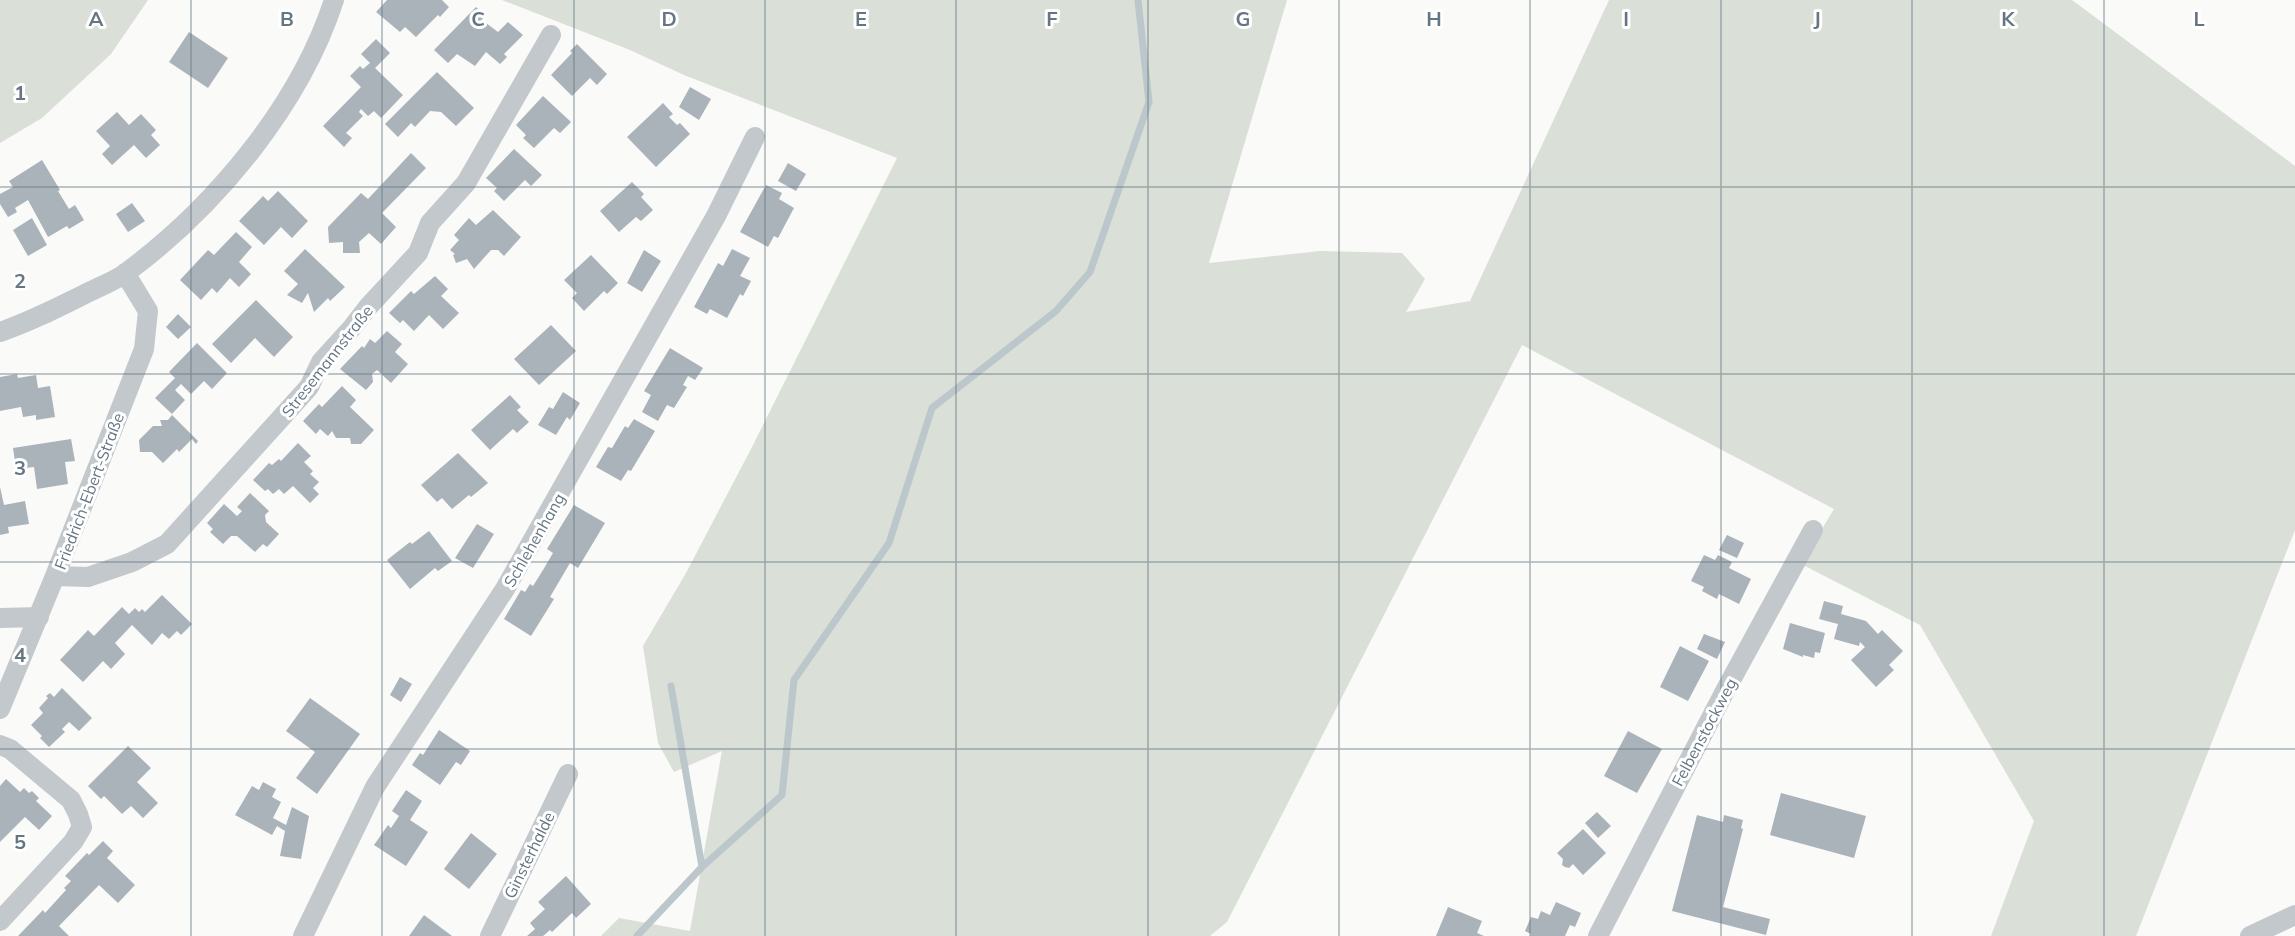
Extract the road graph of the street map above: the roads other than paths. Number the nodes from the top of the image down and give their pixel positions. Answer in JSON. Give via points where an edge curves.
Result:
{"nodes":[{"id":1,"x":334,"y":0,"type":"edge"},
{"id":2,"x":551,"y":35,"type":"dead end"},
{"id":3,"x":755,"y":138,"type":"dead end"},
{"id":4,"x":125,"y":273,"type":"junction"},
{"id":5,"x":0,"y":332,"type":"edge"},
{"id":6,"x":1813,"y":530,"type":"dead end"},
{"id":7,"x":56,"y":576,"type":"junction"},
{"id":8,"x":39,"y":617,"type":"junction"},
{"id":9,"x":0,"y":618,"type":"edge"},
{"id":10,"x":0,"y":709,"type":"edge"},
{"id":11,"x":0,"y":746,"type":"edge"},
{"id":12,"x":568,"y":774,"type":"dead end"},
{"id":13,"x":2295,"y":915,"type":"edge"},
{"id":14,"x":0,"y":921,"type":"edge"},
{"id":15,"x":303,"y":936,"type":"edge"},
{"id":16,"x":490,"y":936,"type":"edge"},
{"id":17,"x":1598,"y":936,"type":"edge"},
{"id":18,"x":2250,"y":936,"type":"edge"}],
"edges":[{"from":1,"to":4,"type":"street","via":[[295,87],[260,138],[178,231]]},
{"from":2,"to":7,"type":"street","name":"Stresemannstraße","via":[[466,183],[430,223],[418,253],[321,362],[309,387],[190,519],[167,544],[132,562],[88,577]]},
{"from":3,"to":15,"type":"street","name":"Schlehenhang","via":[[716,216],[505,589],[375,787]]},
{"from":4,"to":5,"type":"street"},
{"from":4,"to":7,"type":"street","name":"Friedrich-Ebert-Straße","via":[[148,311],[144,349]]},
{"from":6,"to":17,"type":"street","name":"Felbenstockweg"},
{"from":7,"to":8,"type":"street","name":"Friedrich-Ebert-Straße"},
{"from":8,"to":9,"type":"street"},
{"from":8,"to":10,"type":"street","name":"Friedrich-Ebert-Straße"},
{"from":11,"to":14,"type":"street","via":[[10,749],[71,800],[82,827],[73,842]]},
{"from":12,"to":16,"type":"street","name":"Ginsterhalde"},
{"from":13,"to":18,"type":"street"}]}
